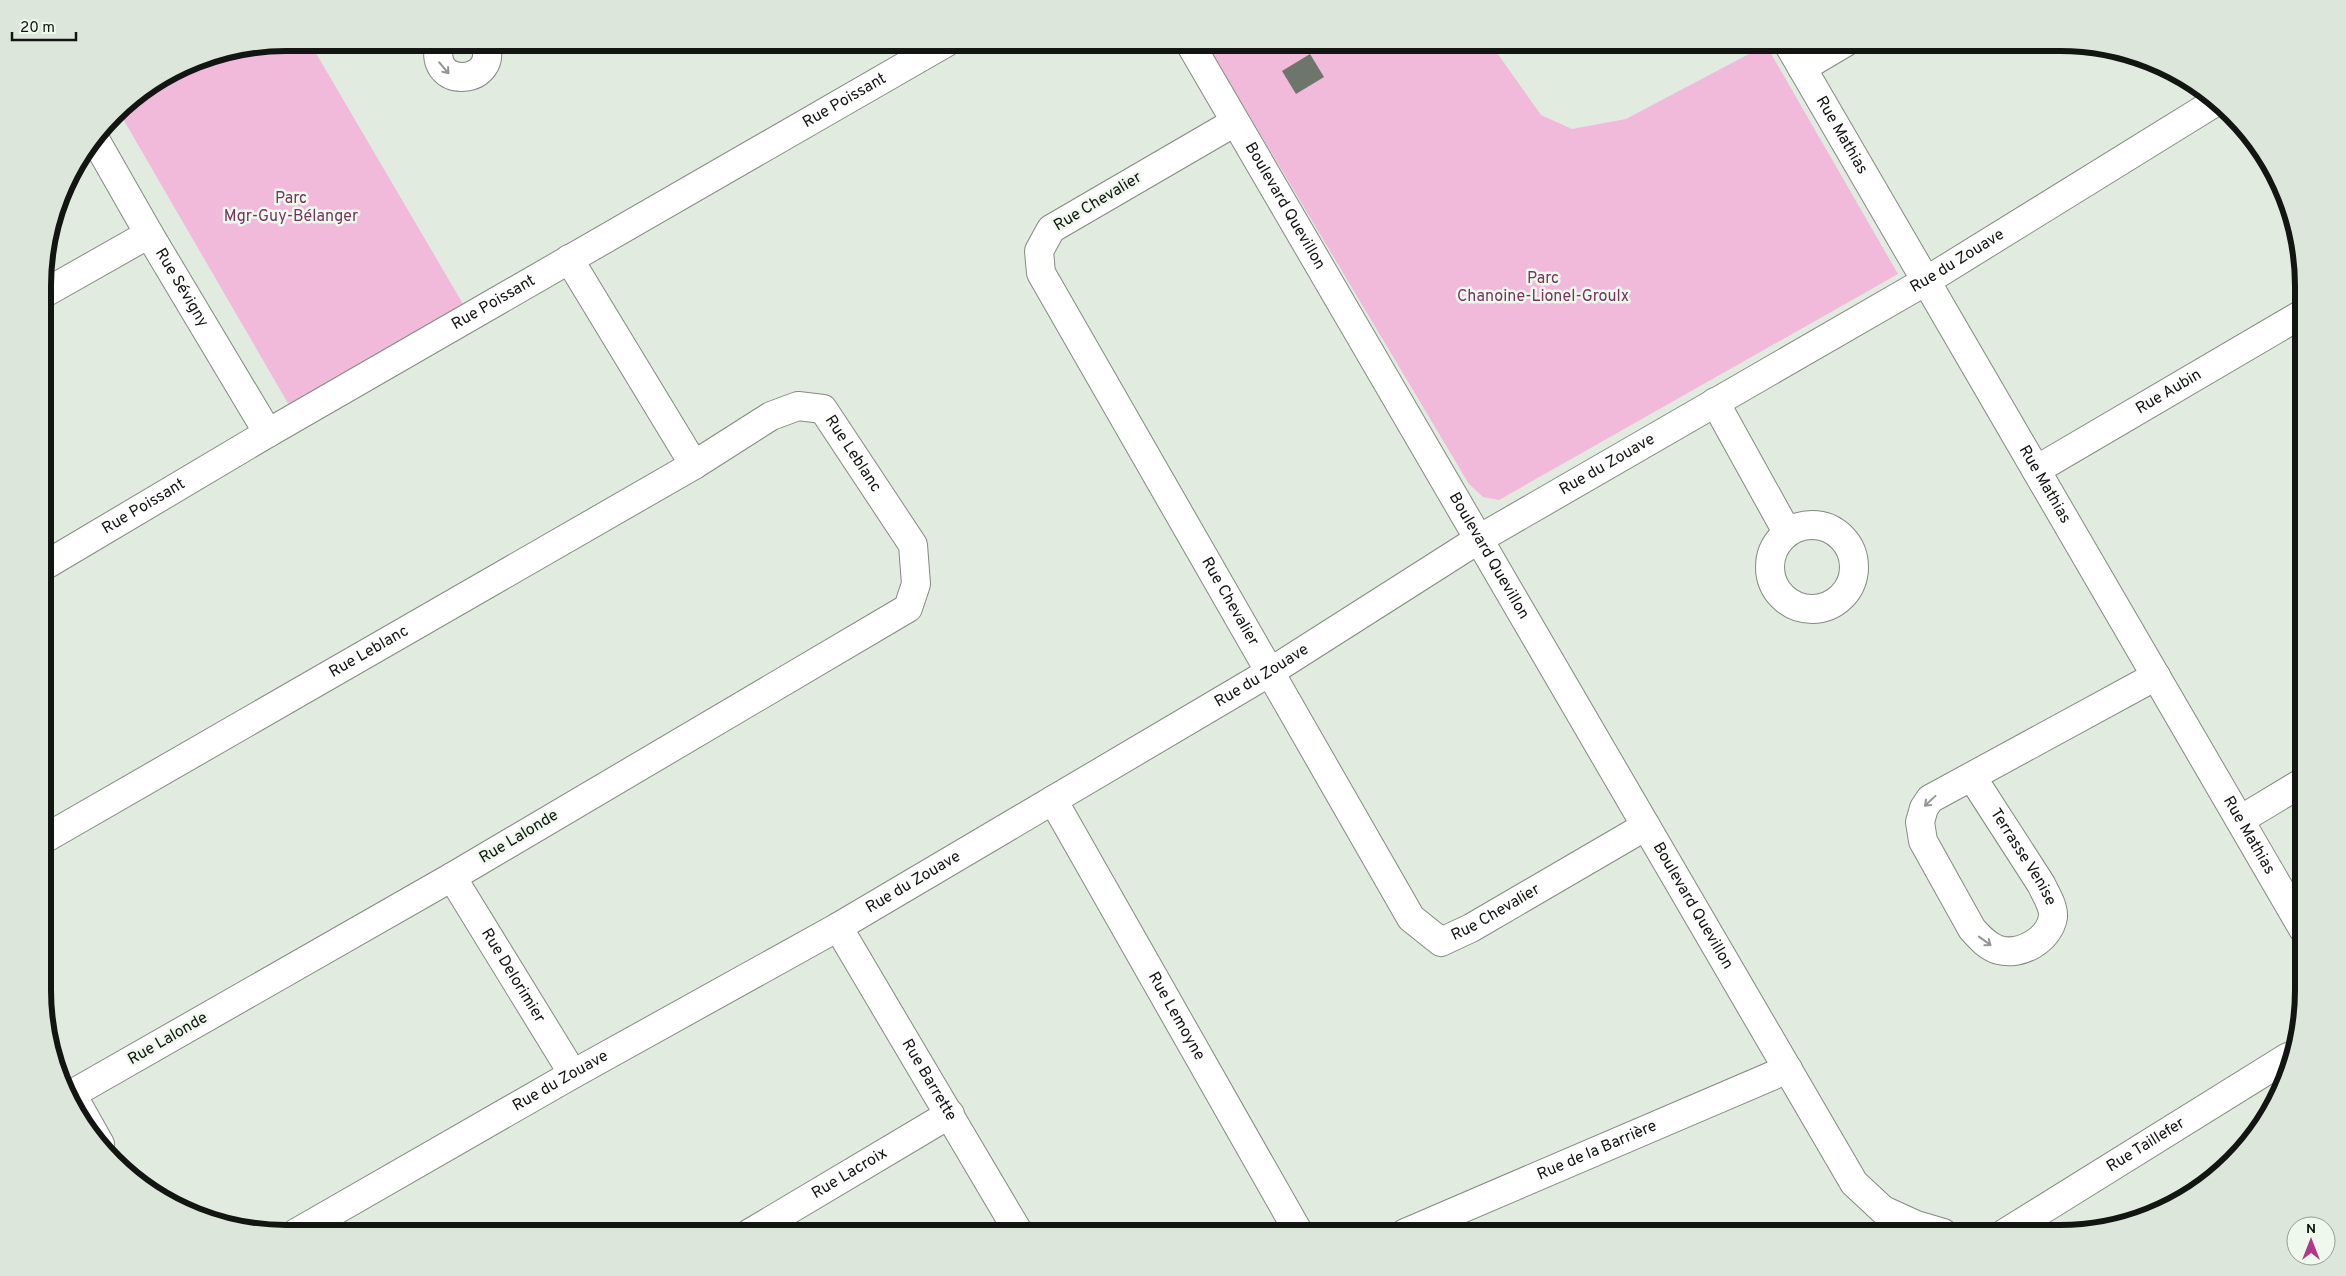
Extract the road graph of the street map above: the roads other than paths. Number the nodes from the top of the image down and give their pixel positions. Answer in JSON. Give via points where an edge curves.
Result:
{"nodes":[{"id":1,"x":439,"y":51,"type":"edge"},
{"id":2,"x":486,"y":51,"type":"edge"},
{"id":3,"x":931,"y":51,"type":"edge"},
{"id":4,"x":1194,"y":51,"type":"edge"},
{"id":5,"x":1792,"y":51,"type":"edge"},
{"id":6,"x":1831,"y":51,"type":"edge"},
{"id":7,"x":1802,"y":68,"type":"junction"},
{"id":8,"x":2210,"y":105,"type":"edge"},
{"id":9,"x":1235,"y":122,"type":"junction"},
{"id":10,"x":98,"y":145,"type":"edge"},
{"id":11,"x":150,"y":234,"type":"junction"},
{"id":12,"x":569,"y":259,"type":"junction"},
{"id":13,"x":1926,"y":281,"type":"junction"},
{"id":14,"x":51,"y":290,"type":"edge"},
{"id":15,"x":2295,"y":318,"type":"edge"},
{"id":16,"x":1715,"y":402,"type":"junction"},
{"id":17,"x":268,"y":433,"type":"junction"},
{"id":18,"x":694,"y":465,"type":"junction"},
{"id":19,"x":2036,"y":470,"type":"junction"},
{"id":20,"x":1787,"y":532,"type":"dead end"},
{"id":21,"x":1479,"y":539,"type":"junction"},
{"id":22,"x":913,"y":545,"type":"joint"},
{"id":23,"x":51,"y":562,"type":"edge"},
{"id":24,"x":1270,"y":672,"type":"junction"},
{"id":25,"x":2156,"y":676,"type":"junction"},
{"id":26,"x":1972,"y":777,"type":"junction"},
{"id":27,"x":2295,"y":787,"type":"edge"},
{"id":28,"x":1053,"y":800,"type":"junction"},
{"id":29,"x":2240,"y":820,"type":"junction"},
{"id":30,"x":1646,"y":826,"type":"junction"},
{"id":31,"x":51,"y":835,"type":"edge"},
{"id":32,"x":452,"y":877,"type":"junction"},
{"id":33,"x":2295,"y":914,"type":"edge"},
{"id":34,"x":838,"y":927,"type":"junction"},
{"id":35,"x":2284,"y":1058,"type":"edge"},
{"id":36,"x":1788,"y":1069,"type":"junction"},
{"id":37,"x":573,"y":1074,"type":"junction"},
{"id":38,"x":75,"y":1093,"type":"edge"},
{"id":39,"x":950,"y":1114,"type":"junction"},
{"id":40,"x":312,"y":1225,"type":"edge"},
{"id":41,"x":763,"y":1225,"type":"edge"},
{"id":42,"x":1014,"y":1225,"type":"edge"},
{"id":43,"x":1294,"y":1225,"type":"edge"},
{"id":44,"x":1424,"y":1225,"type":"edge"},
{"id":45,"x":1914,"y":1225,"type":"edge"},
{"id":46,"x":2018,"y":1225,"type":"edge"}],
"edges":[{"from":1,"to":2,"type":"street","one_way":true,"via":[[441,66],[461,78],[469,78],[482,68]]},
{"from":3,"to":12,"type":"street","name":"Rue Poissant"},
{"from":4,"to":9,"type":"street","name":"Boulevard Quevillon"},
{"from":5,"to":7,"type":"street","name":"Rue Mathias"},
{"from":6,"to":7,"type":"street"},
{"from":7,"to":13,"type":"street","name":"Rue Mathias"},
{"from":8,"to":13,"type":"street","name":"Rue du Zouave"},
{"from":9,"to":21,"type":"street","name":"Boulevard Quevillon"},
{"from":9,"to":24,"type":"street","name":"Rue Chevalier","via":[[1051,229],[1039,251],[1041,273]]},
{"from":10,"to":11,"type":"street","name":"Rue Sévigny"},
{"from":11,"to":14,"type":"street"},
{"from":11,"to":17,"type":"street","name":"Rue Sévigny"},
{"from":12,"to":17,"type":"street","name":"Rue Poissant"},
{"from":12,"to":18,"type":"street"},
{"from":13,"to":16,"type":"street","name":"Rue du Zouave"},
{"from":13,"to":19,"type":"street","name":"Rue Mathias"},
{"from":15,"to":19,"type":"street","name":"Rue Aubin"},
{"from":16,"to":20,"type":"street"},
{"from":16,"to":21,"type":"street","name":"Rue du Zouave"},
{"from":17,"to":23,"type":"street","name":"Rue Poissant"},
{"from":18,"to":22,"type":"street","name":"Rue Leblanc","via":[[771,416],[798,406],[823,409]]},
{"from":18,"to":31,"type":"street","name":"Rue Leblanc"},
{"from":19,"to":25,"type":"street","name":"Rue Mathias"},
{"from":21,"to":24,"type":"street","name":"Rue du Zouave"},
{"from":21,"to":30,"type":"street","name":"Boulevard Quevillon"},
{"from":22,"to":32,"type":"street","name":"Rue Lalonde","via":[[916,584],[908,608]]},
{"from":24,"to":28,"type":"street","name":"Rue du Zouave"},
{"from":24,"to":30,"type":"street","name":"Rue Chevalier","via":[[1411,918],[1441,942],[1471,928]]},
{"from":25,"to":26,"type":"street","name":"Terrasse Venise"},
{"from":25,"to":29,"type":"street","name":"Rue Mathias"},
{"from":26,"to":26,"type":"street","name":"Terrasse Venise","one_way":true,"via":[[1930,799],[1920,822],[1923,841],[1972,930],[1982,942],[1999,950],[2023,949],[2038,942],[2046,931],[2053,916],[2050,903]]},
{"from":27,"to":29,"type":"street"},
{"from":28,"to":34,"type":"street","name":"Rue du Zouave"},
{"from":28,"to":43,"type":"street","name":"Rue Lemoyne"},
{"from":29,"to":33,"type":"street","name":"Rue Mathias"},
{"from":30,"to":36,"type":"street","name":"Boulevard Quevillon"},
{"from":32,"to":37,"type":"street","name":"Rue Delorimier"},
{"from":32,"to":38,"type":"street","name":"Rue Lalonde"},
{"from":34,"to":37,"type":"street","name":"Rue du Zouave"},
{"from":34,"to":39,"type":"street","name":"Rue Barrette"},
{"from":35,"to":46,"type":"street","name":"Rue Taillefer"},
{"from":36,"to":44,"type":"street","name":"Rue de la Barrière"},
{"from":36,"to":45,"type":"street","via":[[1854,1183],[1883,1210]]},
{"from":37,"to":40,"type":"street","name":"Rue du Zouave"},
{"from":39,"to":41,"type":"street","name":"Rue Lacroix"},
{"from":39,"to":42,"type":"street","name":"Rue Barrette"}]}
